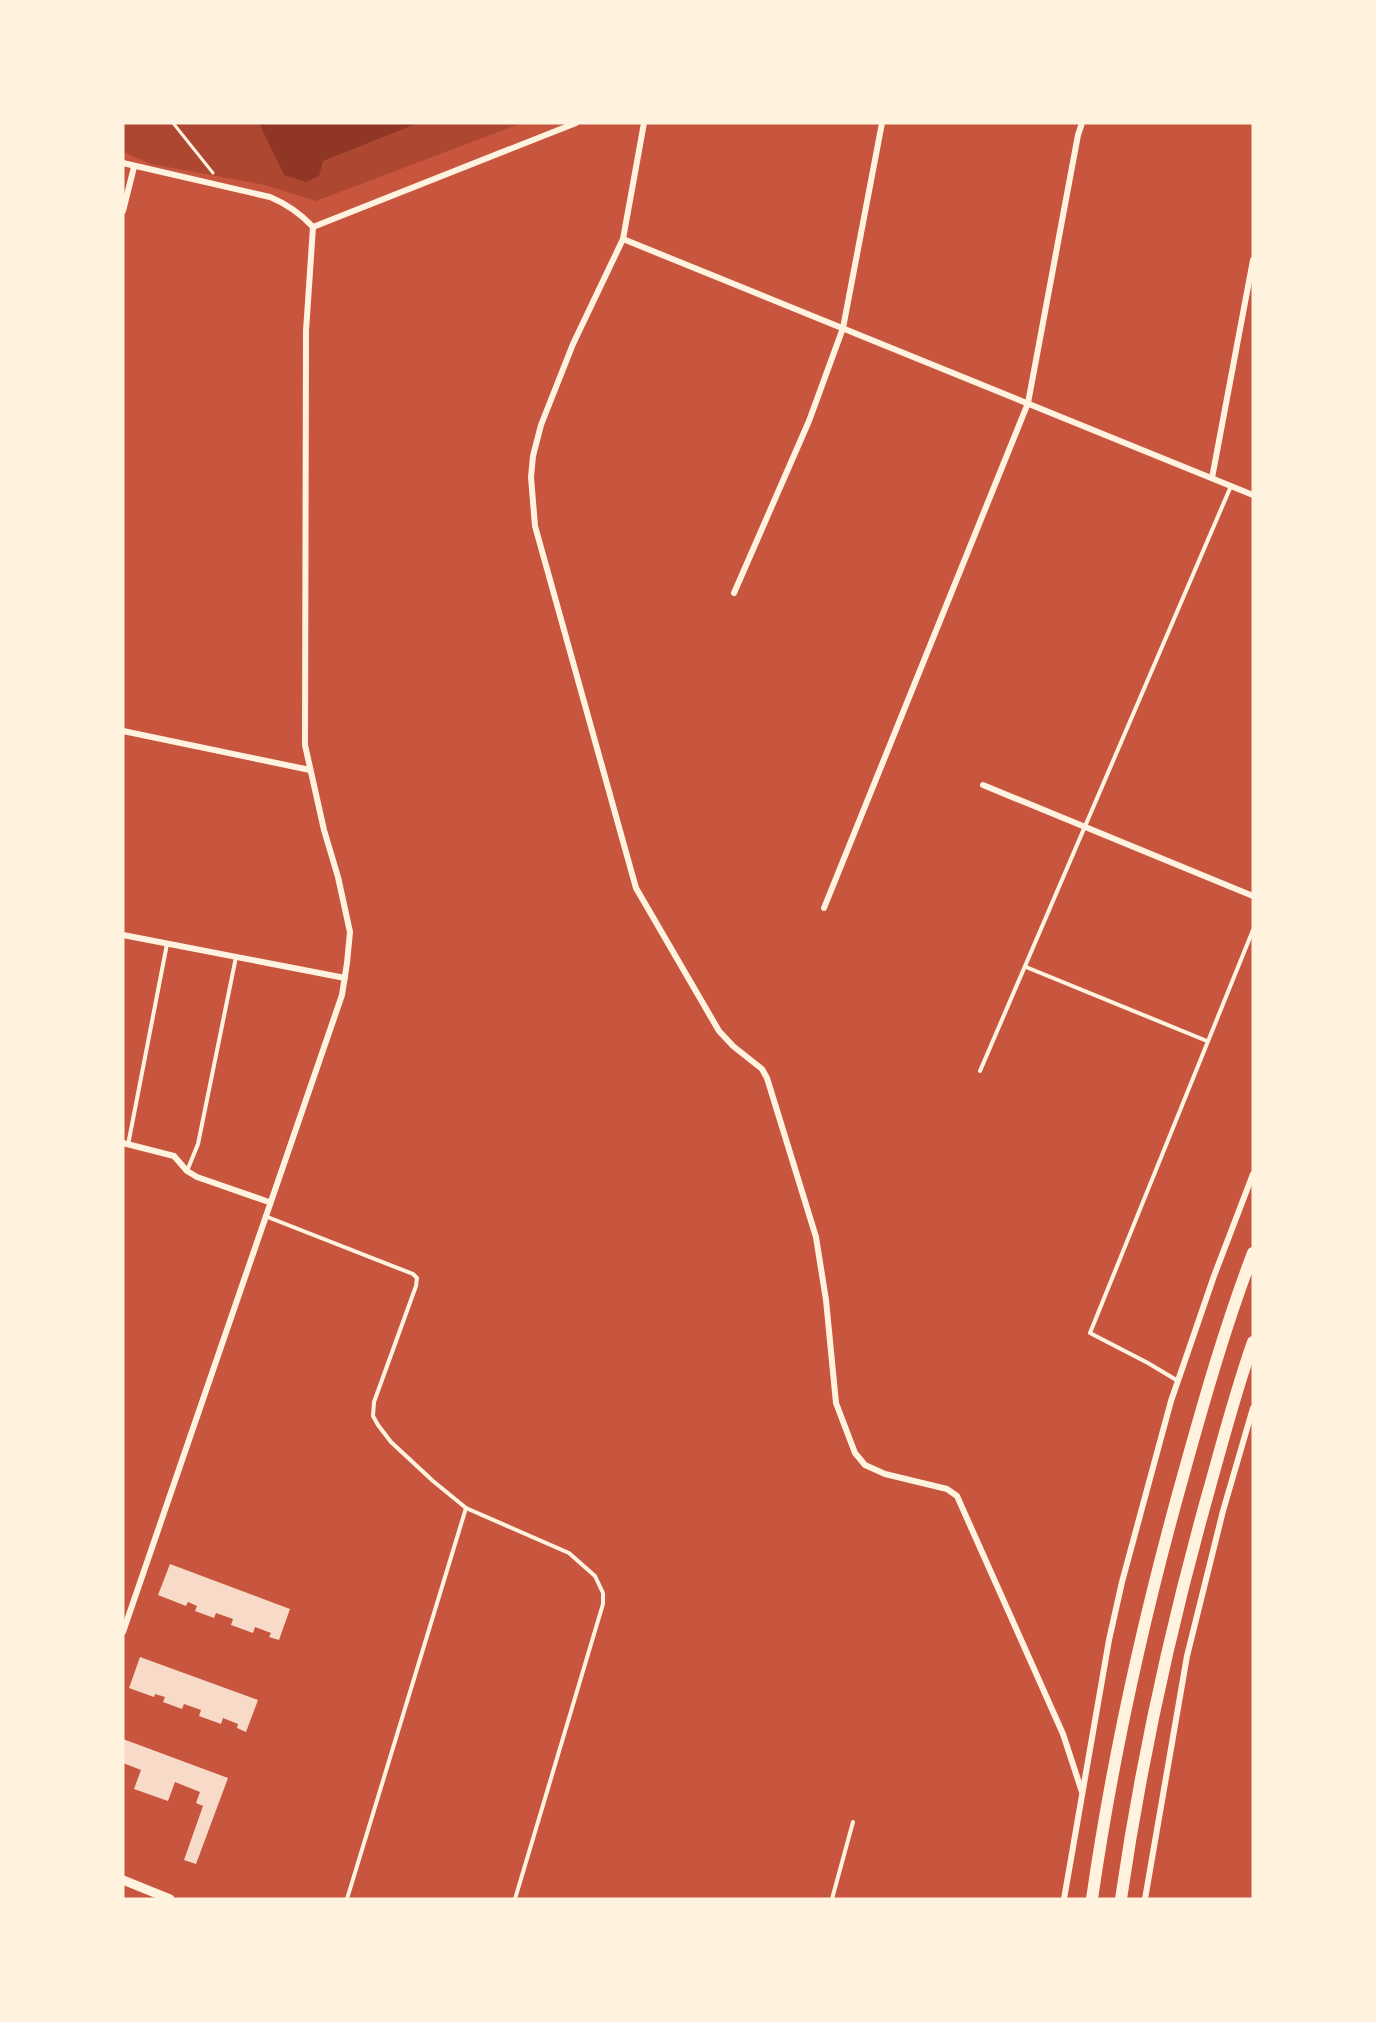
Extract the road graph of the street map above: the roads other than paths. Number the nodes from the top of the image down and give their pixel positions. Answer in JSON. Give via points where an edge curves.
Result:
{"nodes":[{"id":1,"x":576,"y":123,"type":"edge"},
{"id":2,"x":644,"y":123,"type":"edge"},
{"id":3,"x":882,"y":123,"type":"edge"},
{"id":4,"x":1082,"y":123,"type":"edge"},
{"id":5,"x":123,"y":163,"type":"edge"},
{"id":6,"x":134,"y":167,"type":"junction"},
{"id":7,"x":123,"y":211,"type":"edge"},
{"id":8,"x":313,"y":227,"type":"junction"},
{"id":9,"x":623,"y":238,"type":"junction"},
{"id":10,"x":1253,"y":260,"type":"edge"},
{"id":11,"x":843,"y":328,"type":"junction"},
{"id":12,"x":1028,"y":403,"type":"junction"},
{"id":13,"x":1212,"y":478,"type":"junction"},
{"id":14,"x":1231,"y":486,"type":"junction"},
{"id":15,"x":1253,"y":495,"type":"edge"},
{"id":16,"x":734,"y":594,"type":"dead end"},
{"id":17,"x":123,"y":731,"type":"edge"},
{"id":18,"x":310,"y":770,"type":"junction"},
{"id":19,"x":983,"y":785,"type":"dead end"},
{"id":20,"x":1086,"y":827,"type":"junction"},
{"id":21,"x":1253,"y":896,"type":"edge"},
{"id":22,"x":824,"y":908,"type":"dead end"},
{"id":23,"x":1253,"y":930,"type":"edge"},
{"id":24,"x":123,"y":935,"type":"edge"},
{"id":25,"x":167,"y":944,"type":"junction"},
{"id":26,"x":236,"y":957,"type":"junction"},
{"id":27,"x":1026,"y":967,"type":"junction"},
{"id":28,"x":345,"y":978,"type":"junction"},
{"id":29,"x":1207,"y":1041,"type":"junction"},
{"id":30,"x":980,"y":1071,"type":"dead end"},
{"id":31,"x":126,"y":1144,"type":"edge"},
{"id":32,"x":188,"y":1171,"type":"junction"},
{"id":33,"x":1253,"y":1174,"type":"edge"},
{"id":34,"x":269,"y":1202,"type":"junction"},
{"id":35,"x":265,"y":1215,"type":"junction"},
{"id":36,"x":1253,"y":1253,"type":"edge"},
{"id":37,"x":1253,"y":1342,"type":"edge"},
{"id":38,"x":1178,"y":1381,"type":"junction"},
{"id":39,"x":1253,"y":1408,"type":"edge"},
{"id":40,"x":466,"y":1508,"type":"junction"},
{"id":41,"x":123,"y":1632,"type":"edge"},
{"id":42,"x":1082,"y":1792,"type":"junction"},
{"id":43,"x":854,"y":1822,"type":"dead end"},
{"id":44,"x":123,"y":1880,"type":"edge"},
{"id":45,"x":167,"y":1898,"type":"edge"},
{"id":46,"x":347,"y":1899,"type":"edge"},
{"id":47,"x":515,"y":1899,"type":"edge"},
{"id":48,"x":832,"y":1899,"type":"edge"},
{"id":49,"x":1064,"y":1899,"type":"edge"},
{"id":50,"x":1092,"y":1899,"type":"edge"},
{"id":51,"x":1121,"y":1899,"type":"edge"},
{"id":52,"x":1145,"y":1899,"type":"edge"}],
"edges":[{"from":1,"to":8,"type":"street"},
{"from":2,"to":9,"type":"street"},
{"from":3,"to":11,"type":"street"},
{"from":4,"to":12,"type":"street"},
{"from":5,"to":6,"type":"street"},
{"from":6,"to":7,"type":"street"},
{"from":6,"to":8,"type":"street","via":[[270,197],[285,203]]},
{"from":8,"to":18,"type":"street","via":[[306,332],[304,745]]},
{"from":9,"to":11,"type":"street"},
{"from":9,"to":42,"type":"street","via":[[540,425],[531,477],[535,526],[636,888],[719,1031],[767,1078],[816,1237],[836,1403],[855,1453],[865,1465],[885,1474],[947,1489],[957,1496],[1062,1734]]},
{"from":10,"to":13,"type":"street"},
{"from":11,"to":12,"type":"street"},
{"from":11,"to":16,"type":"street","via":[[809,421]]},
{"from":12,"to":13,"type":"street"},
{"from":12,"to":22,"type":"street"},
{"from":13,"to":14,"type":"street"},
{"from":14,"to":15,"type":"street"},
{"from":14,"to":20,"type":"lane"},
{"from":17,"to":18,"type":"street"},
{"from":18,"to":28,"type":"street","via":[[350,932]]},
{"from":19,"to":20,"type":"street"},
{"from":20,"to":21,"type":"street"},
{"from":20,"to":27,"type":"lane"},
{"from":23,"to":29,"type":"lane"},
{"from":24,"to":25,"type":"street"},
{"from":25,"to":26,"type":"street"},
{"from":25,"to":31,"type":"lane"},
{"from":26,"to":28,"type":"street"},
{"from":26,"to":32,"type":"lane","via":[[198,1144]]},
{"from":27,"to":29,"type":"lane"},
{"from":27,"to":30,"type":"lane"},
{"from":28,"to":34,"type":"street"},
{"from":29,"to":38,"type":"lane","via":[[1090,1333]]},
{"from":31,"to":32,"type":"street","via":[[174,1156]]},
{"from":32,"to":34,"type":"street","via":[[212,1184]]},
{"from":33,"to":38,"type":"street"},
{"from":34,"to":35,"type":"street"},
{"from":35,"to":40,"type":"lane","via":[[417,1278],[374,1402],[373,1416],[391,1442]]},
{"from":35,"to":41,"type":"street"},
{"from":36,"to":50,"type":"main road","via":[[1197,1426],[1148,1608],[1124,1712]]},
{"from":37,"to":51,"type":"main road","via":[[1173,1626],[1152,1718]]},
{"from":38,"to":42,"type":"street","via":[[1117,1605]]},
{"from":39,"to":52,"type":"street","via":[[1187,1656]]},
{"from":40,"to":46,"type":"lane"},
{"from":40,"to":47,"type":"lane","via":[[569,1553],[596,1576],[603,1593],[603,1604]]},
{"from":42,"to":49,"type":"street"},
{"from":43,"to":48,"type":"lane"},
{"from":44,"to":45,"type":"street"}]}
